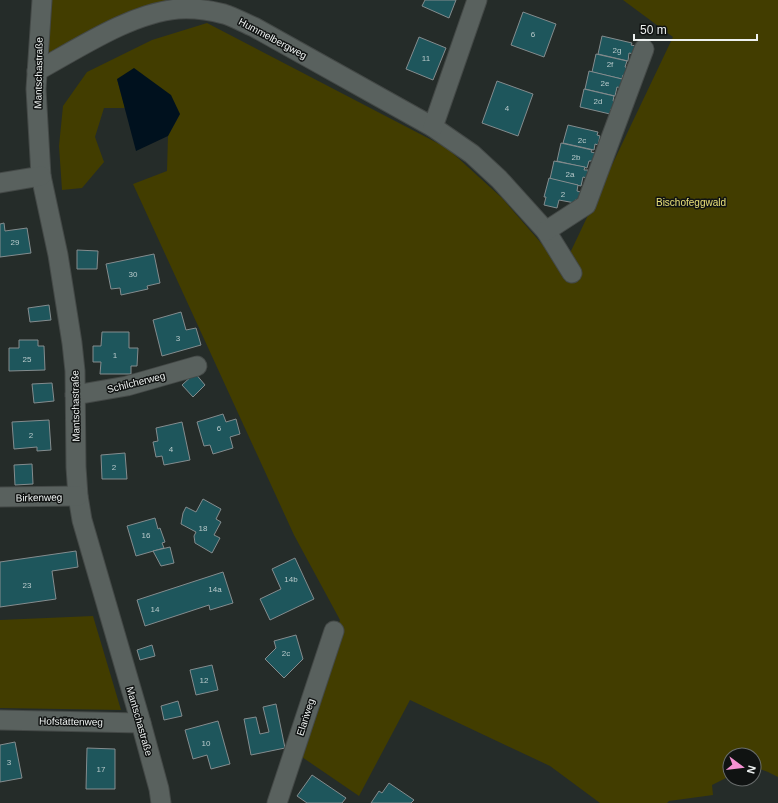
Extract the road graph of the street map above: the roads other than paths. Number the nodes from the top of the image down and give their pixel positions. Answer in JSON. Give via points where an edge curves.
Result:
{"nodes":[{"id":1,"x":42,"y":0,"type":"edge"},
{"id":2,"x":477,"y":0,"type":"edge"},
{"id":3,"x":644,"y":49,"type":"dead end"},
{"id":4,"x":37,"y":71,"type":"junction"},
{"id":5,"x":433,"y":127,"type":"junction"},
{"id":6,"x":41,"y":176,"type":"junction"},
{"id":7,"x":0,"y":183,"type":"edge"},
{"id":8,"x":546,"y":231,"type":"junction"},
{"id":9,"x":572,"y":273,"type":"dead end"},
{"id":10,"x":197,"y":366,"type":"dead end"},
{"id":11,"x":75,"y":395,"type":"junction"},
{"id":12,"x":78,"y":496,"type":"junction"},
{"id":13,"x":0,"y":498,"type":"edge"},
{"id":14,"x":334,"y":632,"type":"dead end"},
{"id":15,"x":0,"y":720,"type":"edge"},
{"id":16,"x":141,"y":723,"type":"junction"},
{"id":17,"x":161,"y":803,"type":"edge"},
{"id":18,"x":277,"y":803,"type":"edge"}],
"edges":[{"from":1,"to":4,"type":"street","name":"Mantschastraße"},
{"from":2,"to":5,"type":"street"},
{"from":3,"to":8,"type":"street","via":[[586,205]]},
{"from":4,"to":5,"type":"street","name":"Hummelbergweg","via":[[124,24],[178,9],[198,9],[225,14],[254,27]]},
{"from":4,"to":6,"type":"street","name":"Mantschastraße"},
{"from":5,"to":8,"type":"street","name":"Hummelbergweg","via":[[472,154],[494,174]]},
{"from":6,"to":7,"type":"street"},
{"from":6,"to":11,"type":"street","name":"Mantschastraße","via":[[69,318]]},
{"from":8,"to":9,"type":"street","name":"Hummelbergweg"},
{"from":10,"to":11,"type":"street","name":"Schilcherweg","via":[[127,386]]},
{"from":11,"to":12,"type":"street","name":"Mantschastraße"},
{"from":12,"to":13,"type":"street","name":"Birkenweg"},
{"from":12,"to":16,"type":"street","name":"Mantschastraße","via":[[84,528]]},
{"from":14,"to":18,"type":"street","name":"Elariweg"},
{"from":15,"to":16,"type":"street","name":"Hofstättenweg"},
{"from":16,"to":17,"type":"street","name":"Mantschastraße"}]}
